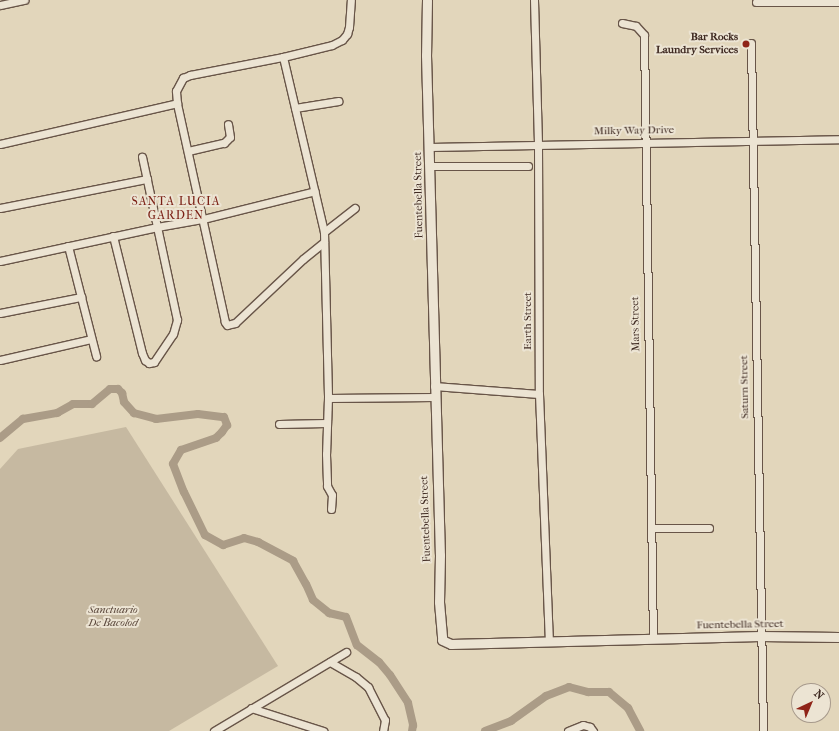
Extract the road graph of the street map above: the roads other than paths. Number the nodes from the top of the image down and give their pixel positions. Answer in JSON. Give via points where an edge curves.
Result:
{"nodes":[{"id":1,"x":24,"y":0,"type":"edge"},
{"id":2,"x":351,"y":0,"type":"edge"},
{"id":3,"x":427,"y":0,"type":"edge"},
{"id":4,"x":534,"y":0,"type":"edge"},
{"id":5,"x":756,"y":2,"type":"dead end"},
{"id":6,"x":839,"y":2,"type":"edge"},
{"id":7,"x":0,"y":5,"type":"edge"},
{"id":8,"x":622,"y":23,"type":"dead end"},
{"id":9,"x":751,"y":43,"type":"dead end"},
{"id":10,"x":283,"y":57,"type":"junction"},
{"id":11,"x":338,"y":101,"type":"dead end"},
{"id":12,"x":177,"y":103,"type":"junction"},
{"id":13,"x":295,"y":108,"type":"junction"},
{"id":14,"x":228,"y":124,"type":"dead end"},
{"id":15,"x":839,"y":139,"type":"edge"},
{"id":16,"x":752,"y":140,"type":"junction"},
{"id":17,"x":646,"y":142,"type":"junction"},
{"id":18,"x":0,"y":144,"type":"edge"},
{"id":19,"x":538,"y":144,"type":"junction"},
{"id":20,"x":430,"y":147,"type":"junction"},
{"id":21,"x":188,"y":151,"type":"junction"},
{"id":22,"x":142,"y":157,"type":"dead end"},
{"id":23,"x":430,"y":166,"type":"junction"},
{"id":24,"x":528,"y":166,"type":"dead end"},
{"id":25,"x":147,"y":179,"type":"junction"},
{"id":26,"x":315,"y":191,"type":"junction"},
{"id":27,"x":0,"y":208,"type":"edge"},
{"id":28,"x":355,"y":208,"type":"dead end"},
{"id":29,"x":203,"y":219,"type":"junction"},
{"id":30,"x":157,"y":227,"type":"junction"},
{"id":31,"x":324,"y":232,"type":"junction"},
{"id":32,"x":113,"y":236,"type":"junction"},
{"id":33,"x":324,"y":242,"type":"junction"},
{"id":34,"x":68,"y":246,"type":"junction"},
{"id":35,"x":0,"y":260,"type":"edge"},
{"id":36,"x":81,"y":297,"type":"junction"},
{"id":37,"x":0,"y":314,"type":"edge"},
{"id":38,"x":91,"y":339,"type":"junction"},
{"id":39,"x":96,"y":356,"type":"dead end"},
{"id":40,"x":0,"y":360,"type":"edge"},
{"id":41,"x":434,"y":386,"type":"junction"},
{"id":42,"x":539,"y":394,"type":"junction"},
{"id":43,"x":434,"y":396,"type":"junction"},
{"id":44,"x":328,"y":398,"type":"junction"},
{"id":45,"x":326,"y":423,"type":"junction"},
{"id":46,"x":279,"y":424,"type":"dead end"},
{"id":47,"x":331,"y":509,"type":"dead end"},
{"id":48,"x":651,"y":528,"type":"junction"},
{"id":49,"x":709,"y":528,"type":"dead end"},
{"id":50,"x":760,"y":636,"type":"junction"},
{"id":51,"x":839,"y":637,"type":"edge"},
{"id":52,"x":653,"y":639,"type":"junction"},
{"id":53,"x":550,"y":641,"type":"junction"},
{"id":54,"x":346,"y":652,"type":"dead end"},
{"id":55,"x":330,"y":662,"type":"junction"},
{"id":56,"x":251,"y":708,"type":"junction"},
{"id":57,"x":214,"y":731,"type":"edge"},
{"id":58,"x":323,"y":731,"type":"edge"},
{"id":59,"x":383,"y":731,"type":"edge"},
{"id":60,"x":568,"y":731,"type":"edge"},
{"id":61,"x":593,"y":731,"type":"edge"},
{"id":62,"x":763,"y":731,"type":"edge"}],
"edges":[{"from":1,"to":7,"type":"street"},
{"from":2,"to":10,"type":"street","via":[[350,27],[342,40],[332,45]]},
{"from":3,"to":20,"type":"street","name":"Fuentebella Street","via":[[426,55]]},
{"from":4,"to":19,"type":"street","name":"Earth Street"},
{"from":5,"to":6,"type":"street"},
{"from":8,"to":17,"type":"street","name":"Mars Street","via":[[636,26],[644,35]]},
{"from":9,"to":16,"type":"street","name":"Saturn Street"},
{"from":10,"to":12,"type":"street","via":[[183,78],[176,91]]},
{"from":10,"to":13,"type":"street"},
{"from":11,"to":13,"type":"street"},
{"from":12,"to":18,"type":"street"},
{"from":12,"to":21,"type":"street"},
{"from":13,"to":26,"type":"street"},
{"from":14,"to":21,"type":"street","via":[[230,137],[224,143]]},
{"from":15,"to":16,"type":"street","name":"Milky Way Drive"},
{"from":16,"to":17,"type":"street","name":"Milky Way Drive"},
{"from":16,"to":50,"type":"street","name":"Saturn Street"},
{"from":17,"to":19,"type":"street","name":"Milky Way Drive"},
{"from":17,"to":48,"type":"street","name":"Mars Street"},
{"from":19,"to":20,"type":"street","name":"Milky Way Drive"},
{"from":19,"to":42,"type":"street","name":"Earth Street"},
{"from":20,"to":23,"type":"street","name":"Fuentebella Street"},
{"from":21,"to":29,"type":"street"},
{"from":22,"to":25,"type":"street"},
{"from":23,"to":24,"type":"street"},
{"from":23,"to":41,"type":"street","name":"Fuentebella Street"},
{"from":25,"to":27,"type":"street"},
{"from":25,"to":30,"type":"street"},
{"from":26,"to":29,"type":"street"},
{"from":26,"to":31,"type":"street"},
{"from":28,"to":31,"type":"street"},
{"from":29,"to":30,"type":"street"},
{"from":29,"to":33,"type":"street","via":[[224,322],[227,325],[235,324]]},
{"from":30,"to":32,"type":"street"},
{"from":30,"to":32,"type":"street","via":[[177,320],[173,334],[157,359],[149,363],[142,353]]},
{"from":31,"to":33,"type":"street"},
{"from":32,"to":34,"type":"street"},
{"from":33,"to":44,"type":"street"},
{"from":34,"to":35,"type":"street"},
{"from":34,"to":36,"type":"street"},
{"from":36,"to":37,"type":"street"},
{"from":36,"to":38,"type":"street"},
{"from":38,"to":39,"type":"street"},
{"from":38,"to":40,"type":"street"},
{"from":41,"to":42,"type":"street"},
{"from":41,"to":43,"type":"street","name":"Fuentebella Street"},
{"from":42,"to":53,"type":"street","name":"Earth Street"},
{"from":43,"to":44,"type":"street"},
{"from":43,"to":53,"type":"street","name":"Fuentebella Street","via":[[442,640],[451,644]]},
{"from":44,"to":45,"type":"street"},
{"from":45,"to":46,"type":"street"},
{"from":45,"to":47,"type":"street","via":[[327,482],[332,492]]},
{"from":48,"to":49,"type":"street"},
{"from":48,"to":52,"type":"street","name":"Mars Street"},
{"from":50,"to":51,"type":"street","name":"Fuentebella Street"},
{"from":50,"to":52,"type":"street","name":"Fuentebella Street"},
{"from":50,"to":62,"type":"street","name":"Saturn Street"},
{"from":52,"to":53,"type":"street","name":"Fuentebella Street"},
{"from":54,"to":55,"type":"street"},
{"from":55,"to":56,"type":"street"},
{"from":55,"to":59,"type":"street","via":[[368,687],[385,720]]},
{"from":56,"to":57,"type":"street"},
{"from":56,"to":58,"type":"street"},
{"from":60,"to":61,"type":"street","via":[[583,725]]}]}
